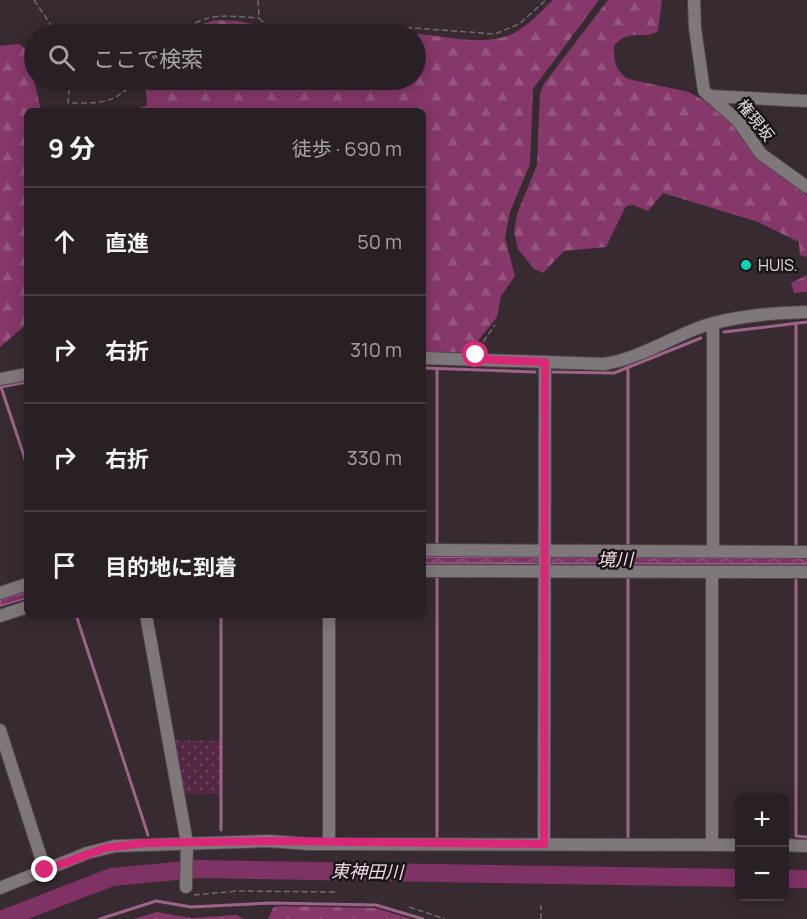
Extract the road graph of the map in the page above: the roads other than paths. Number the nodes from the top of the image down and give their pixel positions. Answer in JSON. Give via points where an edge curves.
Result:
{"nodes":[{"id":1,"x":694,"y":0,"type":"edge"},
{"id":2,"x":708,"y":96,"type":"junction"},
{"id":3,"x":807,"y":101,"type":"edge"},
{"id":4,"x":807,"y":187,"type":"edge"},
{"id":5,"x":807,"y":312,"type":"edge"},
{"id":6,"x":713,"y":324,"type":"junction"},
{"id":7,"x":426,"y":358,"type":"edge"},
{"id":8,"x":545,"y":362,"type":"junction"},
{"id":9,"x":24,"y":375,"type":"edge"},
{"id":10,"x":0,"y":379,"type":"edge"},
{"id":11,"x":426,"y":550,"type":"edge"},
{"id":12,"x":713,"y":551,"type":"junction"},
{"id":13,"x":807,"y":552,"type":"edge"},
{"id":14,"x":544,"y":560,"type":"junction"},
{"id":15,"x":426,"y":571,"type":"edge"},
{"id":16,"x":712,"y":572,"type":"junction"},
{"id":17,"x":807,"y":572,"type":"edge"},
{"id":18,"x":24,"y":585,"type":"edge"},
{"id":19,"x":0,"y":593,"type":"edge"},
{"id":20,"x":24,"y":608,"type":"edge"},
{"id":21,"x":0,"y":616,"type":"edge"},
{"id":22,"x":147,"y":618,"type":"edge"},
{"id":23,"x":329,"y":618,"type":"edge"},
{"id":24,"x":0,"y":730,"type":"edge"},
{"id":25,"x":329,"y":844,"type":"junction"},
{"id":26,"x":544,"y":844,"type":"junction"},
{"id":27,"x":712,"y":845,"type":"junction"},
{"id":28,"x":735,"y":845,"type":"edge"},
{"id":29,"x":789,"y":845,"type":"edge"},
{"id":30,"x":187,"y":846,"type":"junction"},
{"id":31,"x":807,"y":846,"type":"edge"},
{"id":32,"x":45,"y":870,"type":"junction"},
{"id":33,"x":186,"y":887,"type":"road end"},
{"id":34,"x":0,"y":888,"type":"edge"}],
"edges":[{"from":1,"to":2,"type":"street","via":[[702,84]]},
{"from":2,"to":3,"type":"street"},
{"from":2,"to":4,"type":"street","name":"権現坂","via":[[738,121],[761,154]]},
{"from":5,"to":6,"type":"street"},
{"from":6,"to":8,"type":"street","via":[[612,363]]},
{"from":6,"to":12,"type":"street"},
{"from":7,"to":8,"type":"street"},
{"from":8,"to":14,"type":"street"},
{"from":9,"to":10,"type":"street"},
{"from":11,"to":14,"type":"street"},
{"from":12,"to":13,"type":"street"},
{"from":12,"to":14,"type":"street"},
{"from":14,"to":15,"type":"street"},
{"from":14,"to":16,"type":"street"},
{"from":14,"to":26,"type":"street"},
{"from":16,"to":17,"type":"street"},
{"from":16,"to":27,"type":"street"},
{"from":18,"to":19,"type":"street"},
{"from":20,"to":21,"type":"street"},
{"from":22,"to":30,"type":"street"},
{"from":23,"to":25,"type":"street"},
{"from":24,"to":32,"type":"street"},
{"from":25,"to":26,"type":"street"},
{"from":25,"to":30,"type":"street","via":[[268,841]]},
{"from":26,"to":27,"type":"street"},
{"from":27,"to":28,"type":"street"},
{"from":29,"to":31,"type":"street"},
{"from":30,"to":32,"type":"street","via":[[115,846]]},
{"from":30,"to":33,"type":"street"},
{"from":32,"to":34,"type":"street"}]}
